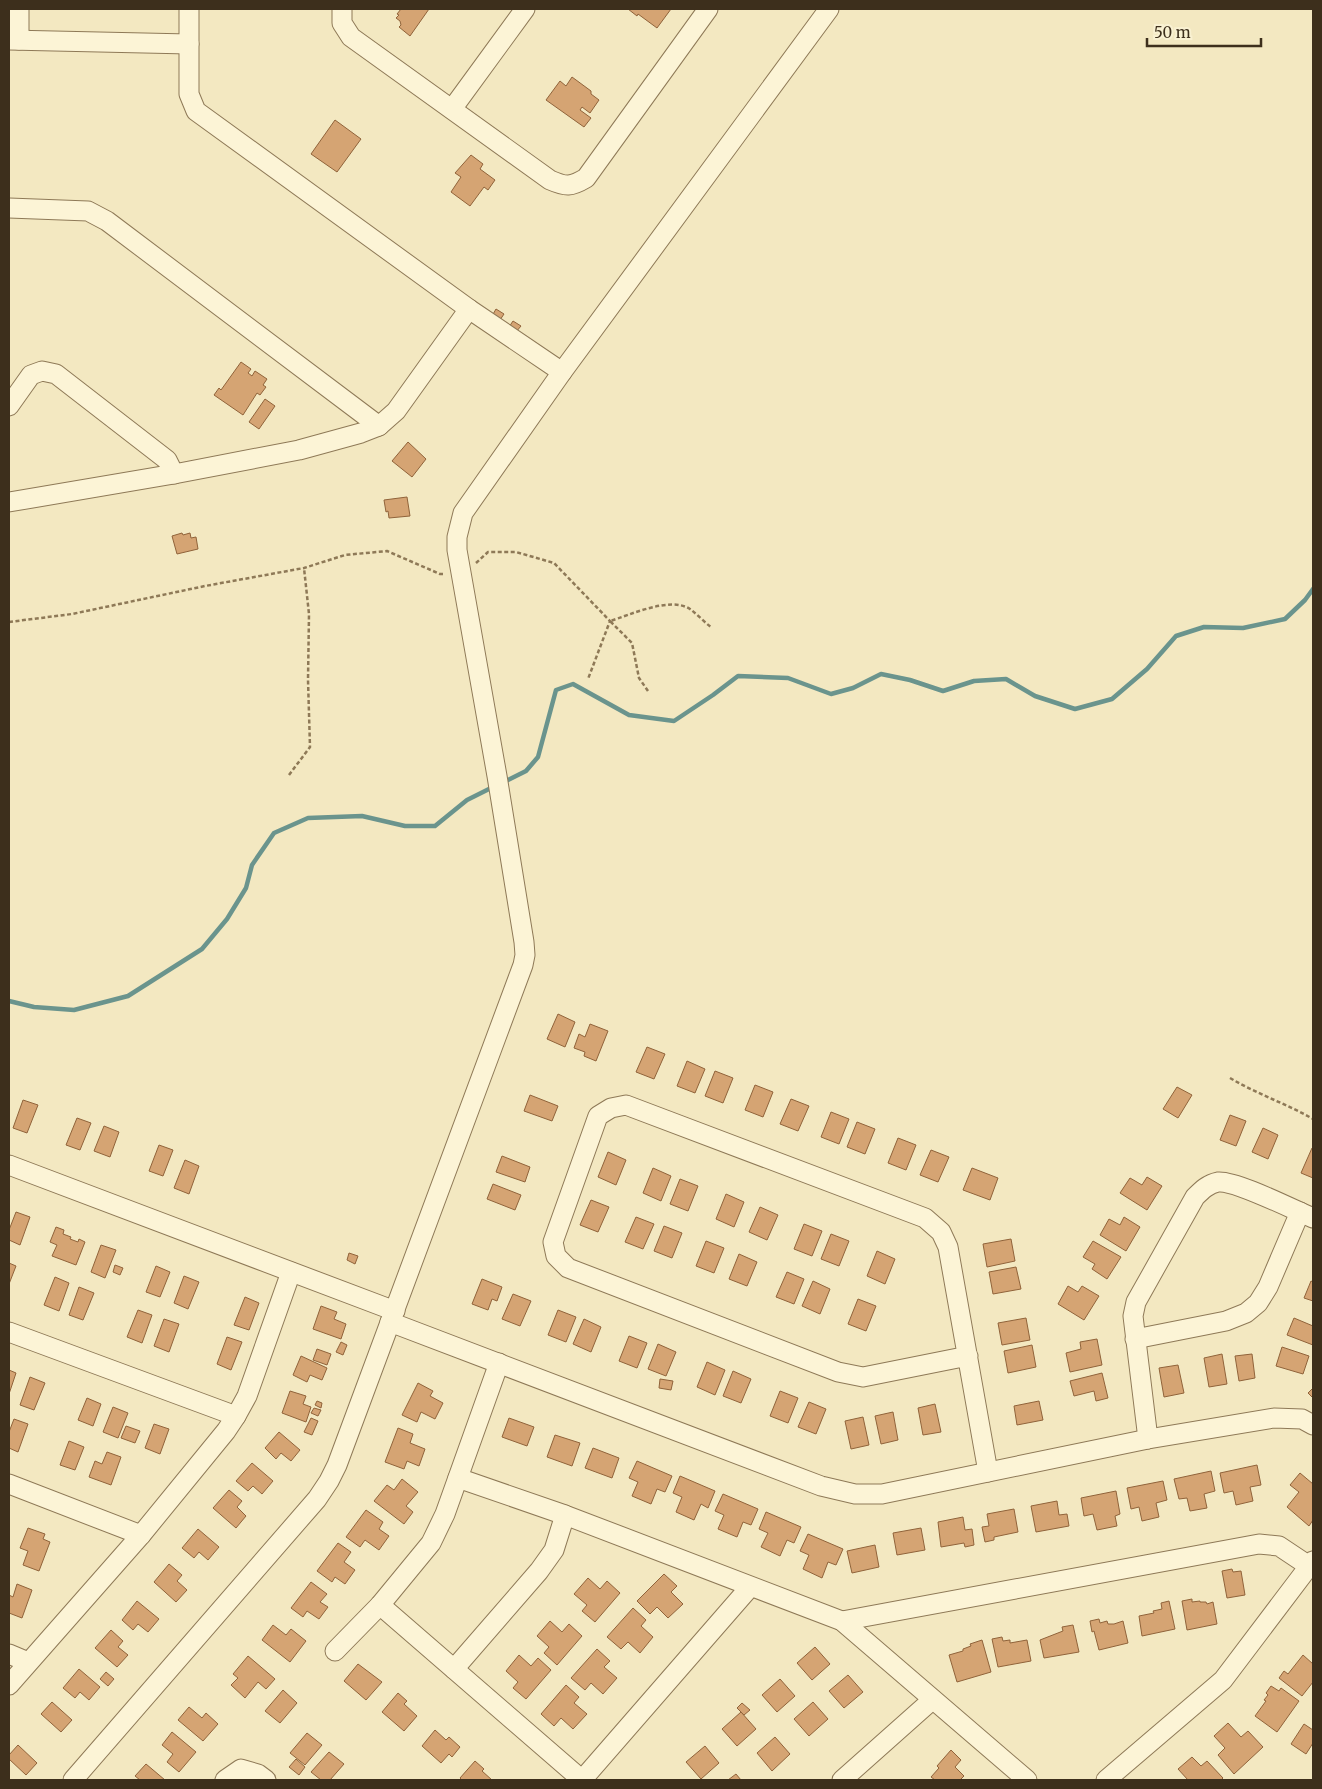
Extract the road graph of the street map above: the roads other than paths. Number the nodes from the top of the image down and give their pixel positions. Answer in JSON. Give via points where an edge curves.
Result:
{"nodes":[{"id":1,"x":20,"y":9,"type":"edge"},
{"id":2,"x":189,"y":9,"type":"edge"},
{"id":3,"x":342,"y":9,"type":"edge"},
{"id":4,"x":526,"y":9,"type":"edge"},
{"id":5,"x":708,"y":9,"type":"edge"},
{"id":6,"x":829,"y":9,"type":"edge"},
{"id":7,"x":14,"y":40,"type":"edge"},
{"id":8,"x":189,"y":44,"type":"junction"},
{"id":9,"x":452,"y":110,"type":"junction"},
{"id":10,"x":9,"y":208,"type":"edge"},
{"id":11,"x":469,"y":310,"type":"junction"},
{"id":12,"x":562,"y":372,"type":"junction"},
{"id":13,"x":9,"y":406,"type":"edge"},
{"id":14,"x":379,"y":426,"type":"junction"},
{"id":15,"x":174,"y":474,"type":"junction"},
{"id":16,"x":9,"y":502,"type":"edge"},
{"id":17,"x":9,"y":1165,"type":"edge"},
{"id":18,"x":1307,"y":1215,"type":"edge"},
{"id":19,"x":291,"y":1272,"type":"junction"},
{"id":20,"x":393,"y":1317,"type":"junction"},
{"id":21,"x":9,"y":1332,"type":"edge"},
{"id":22,"x":1135,"y":1338,"type":"junction"},
{"id":23,"x":968,"y":1356,"type":"junction"},
{"id":24,"x":499,"y":1363,"type":"junction"},
{"id":25,"x":236,"y":1416,"type":"junction"},
{"id":26,"x":1313,"y":1425,"type":"edge"},
{"id":27,"x":1148,"y":1439,"type":"junction"},
{"id":28,"x":988,"y":1472,"type":"junction"},
{"id":29,"x":458,"y":1478,"type":"junction"},
{"id":30,"x":9,"y":1484,"type":"edge"},
{"id":31,"x":565,"y":1515,"type":"junction"},
{"id":32,"x":140,"y":1535,"type":"junction"},
{"id":33,"x":1311,"y":1564,"type":"edge"},
{"id":34,"x":750,"y":1587,"type":"junction"},
{"id":35,"x":380,"y":1605,"type":"junction"},
{"id":36,"x":842,"y":1621,"type":"junction"},
{"id":37,"x":334,"y":1651,"type":"dead end"},
{"id":38,"x":9,"y":1654,"type":"edge"},
{"id":39,"x":28,"y":1662,"type":"junction"},
{"id":40,"x":454,"y":1669,"type":"junction"},
{"id":41,"x":9,"y":1685,"type":"edge"},
{"id":42,"x":932,"y":1700,"type":"junction"},
{"id":43,"x":73,"y":1780,"type":"edge"},
{"id":44,"x":225,"y":1780,"type":"edge"},
{"id":45,"x":266,"y":1780,"type":"edge"},
{"id":46,"x":842,"y":1780,"type":"edge"},
{"id":47,"x":1027,"y":1780,"type":"edge"},
{"id":48,"x":1106,"y":1780,"type":"edge"}],
"edges":[{"from":1,"to":7,"type":"street"},
{"from":2,"to":8,"type":"street"},
{"from":3,"to":9,"type":"street","via":[[342,23],[351,37]]},
{"from":4,"to":9,"type":"street"},
{"from":5,"to":9,"type":"street","via":[[586,178],[575,185],[562,185],[550,180]]},
{"from":6,"to":12,"type":"street"},
{"from":7,"to":8,"type":"street"},
{"from":8,"to":11,"type":"street","via":[[189,94],[196,111]]},
{"from":10,"to":14,"type":"street","via":[[88,211],[107,221]]},
{"from":11,"to":12,"type":"street"},
{"from":11,"to":14,"type":"street","via":[[396,411]]},
{"from":12,"to":20,"type":"street","via":[[472,498],[463,513],[457,537],[525,955]]},
{"from":13,"to":15,"type":"street","via":[[31,375],[42,370],[56,374],[167,460]]},
{"from":14,"to":15,"type":"street","via":[[299,450]]},
{"from":15,"to":16,"type":"street"},
{"from":17,"to":19,"type":"street"},
{"from":18,"to":22,"type":"street","via":[[1258,1303],[1246,1312],[1226,1321]]},
{"from":18,"to":22,"type":"street","via":[[1235,1184],[1219,1182],[1204,1188],[1195,1197],[1136,1302],[1133,1316]]},
{"from":19,"to":20,"type":"street"},
{"from":19,"to":25,"type":"street","via":[[247,1396]]},
{"from":20,"to":24,"type":"street"},
{"from":20,"to":43,"type":"street","via":[[337,1465],[317,1499]]},
{"from":21,"to":25,"type":"street"},
{"from":22,"to":27,"type":"street"},
{"from":23,"to":23,"type":"street","via":[[948,1247],[941,1232],[925,1218],[626,1106],[610,1108],[598,1116],[553,1242],[556,1256],[568,1268],[838,1372],[864,1377]]},
{"from":23,"to":28,"type":"street"},
{"from":24,"to":28,"type":"street","via":[[821,1486],[856,1494],[882,1494]]},
{"from":24,"to":29,"type":"street"},
{"from":25,"to":32,"type":"street"},
{"from":26,"to":27,"type":"street","via":[[1302,1419],[1274,1418]]},
{"from":27,"to":28,"type":"street"},
{"from":29,"to":31,"type":"street"},
{"from":29,"to":35,"type":"street","via":[[431,1543]]},
{"from":30,"to":32,"type":"street"},
{"from":31,"to":34,"type":"street"},
{"from":31,"to":40,"type":"street","via":[[554,1550],[539,1571]]},
{"from":32,"to":39,"type":"street"},
{"from":33,"to":36,"type":"street","via":[[1280,1546],[1259,1544]]},
{"from":33,"to":48,"type":"street","via":[[1222,1680]]},
{"from":34,"to":36,"type":"street"},
{"from":34,"to":40,"type":"street","via":[[582,1780]]},
{"from":35,"to":37,"type":"street"},
{"from":35,"to":40,"type":"street"},
{"from":36,"to":42,"type":"street"},
{"from":38,"to":39,"type":"street"},
{"from":39,"to":41,"type":"street"},
{"from":42,"to":46,"type":"street"},
{"from":42,"to":47,"type":"street"},
{"from":44,"to":45,"type":"street","via":[[241,1769]]}]}
